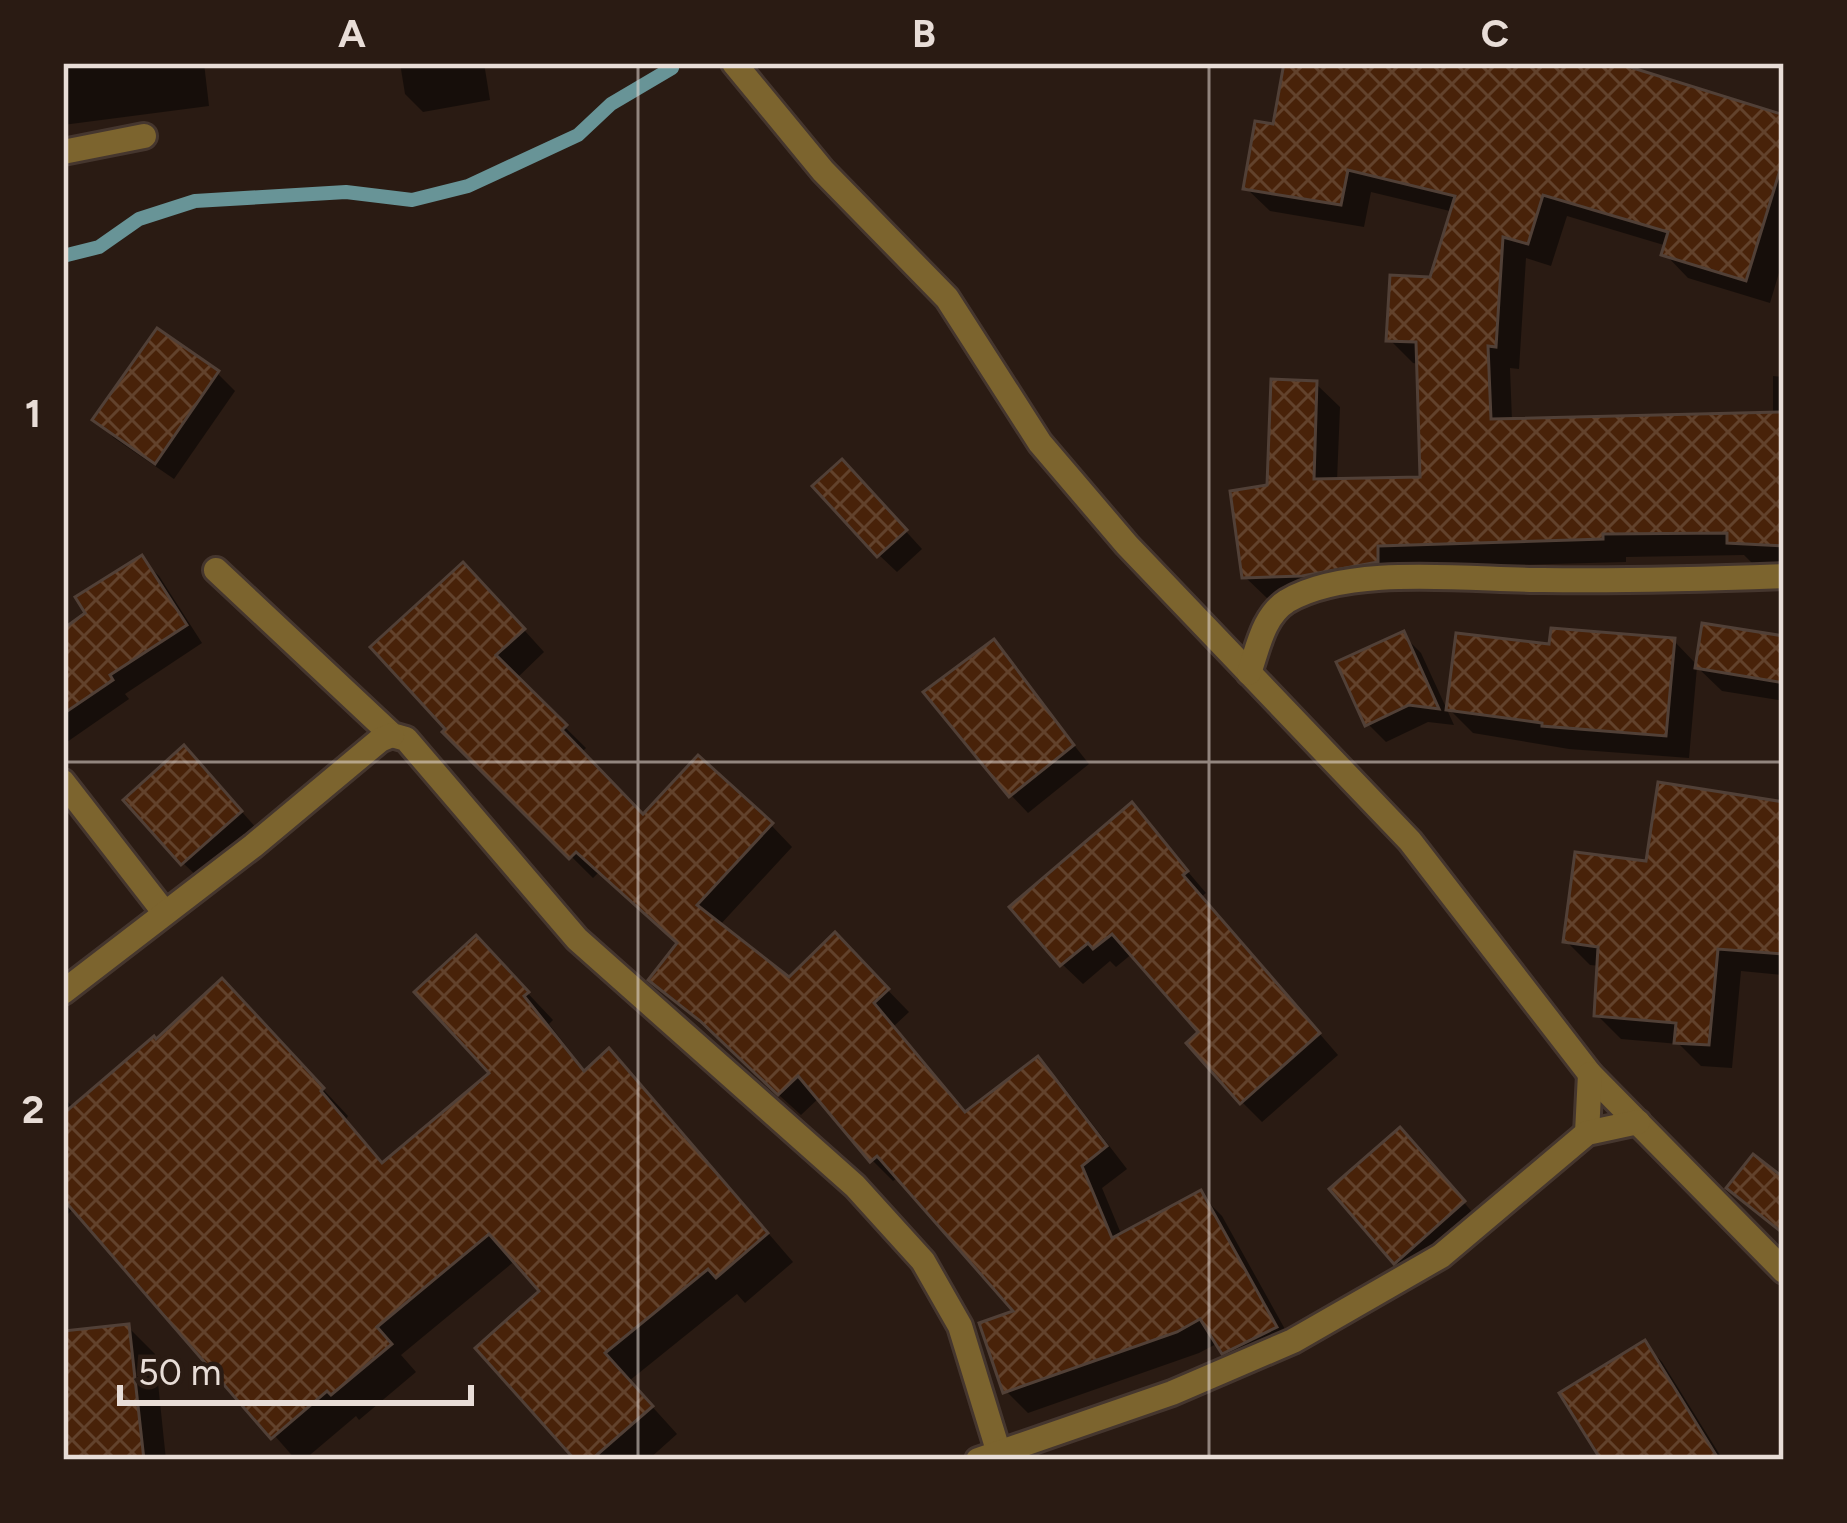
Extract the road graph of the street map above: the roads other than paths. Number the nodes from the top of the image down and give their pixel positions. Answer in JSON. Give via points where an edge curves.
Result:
{"nodes":[{"id":1,"x":734,"y":63,"type":"edge"},
{"id":2,"x":144,"y":136,"type":"dead end"},
{"id":3,"x":63,"y":152,"type":"edge"},
{"id":4,"x":216,"y":570,"type":"dead end"},
{"id":5,"x":1784,"y":576,"type":"edge"},
{"id":6,"x":1250,"y":673,"type":"junction"},
{"id":7,"x":392,"y":734,"type":"junction"},
{"id":8,"x":63,"y":782,"type":"edge"},
{"id":9,"x":164,"y":912,"type":"junction"},
{"id":10,"x":63,"y":992,"type":"edge"},
{"id":11,"x":1590,"y":1074,"type":"junction"},
{"id":12,"x":1638,"y":1122,"type":"junction"},
{"id":13,"x":1587,"y":1133,"type":"junction"},
{"id":14,"x":1784,"y":1271,"type":"edge"},
{"id":15,"x":993,"y":1458,"type":"edge"}],
"edges":[{"from":1,"to":6,"type":"street","via":[[946,298],[1040,443]]},
{"from":2,"to":3,"type":"street"},
{"from":4,"to":7,"type":"street"},
{"from":5,"to":6,"type":"street","via":[[1360,578],[1275,610]]},
{"from":6,"to":11,"type":"street","via":[[1410,841]]},
{"from":7,"to":9,"type":"street"},
{"from":7,"to":15,"type":"street","via":[[406,739],[577,939],[855,1186],[922,1261],[960,1326]]},
{"from":8,"to":9,"type":"street"},
{"from":9,"to":10,"type":"street"},
{"from":11,"to":12,"type":"street"},
{"from":11,"to":13,"type":"street"},
{"from":12,"to":13,"type":"street"},
{"from":12,"to":14,"type":"street"},
{"from":13,"to":15,"type":"street","via":[[1441,1256],[1294,1341]]}]}
